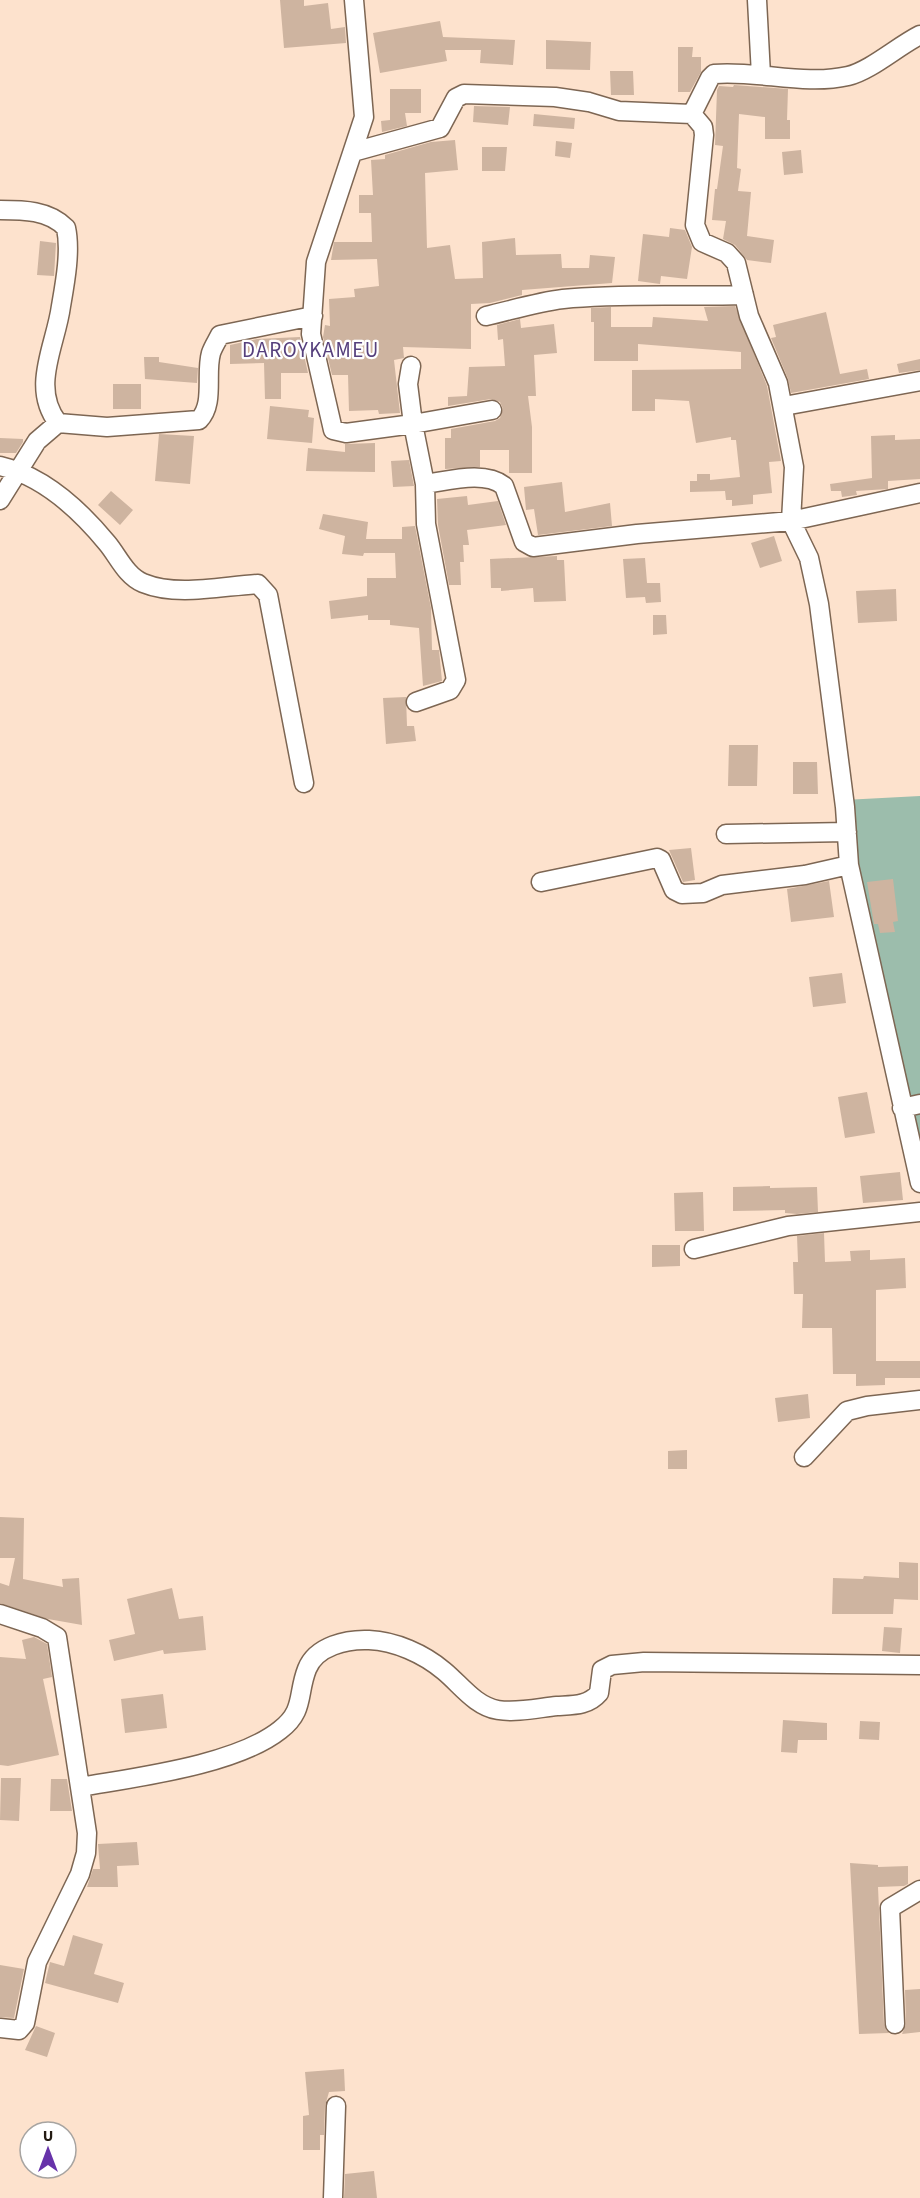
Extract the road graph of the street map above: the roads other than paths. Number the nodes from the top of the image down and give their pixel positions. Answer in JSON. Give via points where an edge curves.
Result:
{"nodes":[{"id":1,"x":354,"y":0,"type":"edge"},
{"id":2,"x":757,"y":0,"type":"edge"},
{"id":3,"x":920,"y":35,"type":"edge"},
{"id":4,"x":761,"y":75,"type":"junction"},
{"id":5,"x":692,"y":114,"type":"junction"},
{"id":6,"x":353,"y":152,"type":"junction"},
{"id":7,"x":0,"y":210,"type":"edge"},
{"id":8,"x":744,"y":295,"type":"junction"},
{"id":9,"x":486,"y":315,"type":"dead end"},
{"id":10,"x":313,"y":316,"type":"junction"},
{"id":11,"x":411,"y":366,"type":"dead end"},
{"id":12,"x":920,"y":381,"type":"edge"},
{"id":13,"x":784,"y":406,"type":"junction"},
{"id":14,"x":492,"y":410,"type":"dead end"},
{"id":15,"x":58,"y":423,"type":"junction"},
{"id":16,"x":413,"y":424,"type":"junction"},
{"id":17,"x":8,"y":468,"type":"edge"},
{"id":18,"x":425,"y":484,"type":"junction"},
{"id":19,"x":920,"y":493,"type":"edge"},
{"id":20,"x":0,"y":500,"type":"edge"},
{"id":21,"x":791,"y":521,"type":"junction"},
{"id":22,"x":416,"y":702,"type":"dead end"},
{"id":23,"x":304,"y":783,"type":"dead end"},
{"id":24,"x":847,"y":832,"type":"junction"},
{"id":25,"x":726,"y":834,"type":"dead end"},
{"id":26,"x":849,"y":865,"type":"junction"},
{"id":27,"x":541,"y":882,"type":"dead end"},
{"id":28,"x":911,"y":1106,"type":"edge"},
{"id":29,"x":920,"y":1183,"type":"edge"},
{"id":30,"x":920,"y":1212,"type":"edge"},
{"id":31,"x":694,"y":1249,"type":"dead end"},
{"id":32,"x":920,"y":1400,"type":"edge"},
{"id":33,"x":804,"y":1457,"type":"dead end"},
{"id":34,"x":0,"y":1614,"type":"edge"},
{"id":35,"x":920,"y":1665,"type":"edge"},
{"id":36,"x":81,"y":1787,"type":"junction"},
{"id":37,"x":920,"y":1890,"type":"edge"},
{"id":38,"x":895,"y":2025,"type":"dead end"},
{"id":39,"x":0,"y":2028,"type":"edge"},
{"id":40,"x":336,"y":2106,"type":"dead end"},
{"id":41,"x":333,"y":2198,"type":"edge"}],
"edges":[{"from":1,"to":6,"type":"street","via":[[364,117]]},
{"from":2,"to":4,"type":"street"},
{"from":3,"to":4,"type":"street","via":[[863,71],[848,76],[824,79]]},
{"from":4,"to":5,"type":"street","via":[[712,75]]},
{"from":5,"to":6,"type":"street","via":[[619,111],[555,97],[464,94],[456,98],[440,128]]},
{"from":5,"to":8,"type":"street","via":[[703,127],[704,135],[695,225],[702,242],[727,253],[736,263]]},
{"from":6,"to":10,"type":"street","via":[[316,262]]},
{"from":7,"to":15,"type":"street","via":[[42,213],[66,228],[61,307],[46,362],[47,405]]},
{"from":8,"to":9,"type":"street","via":[[560,299]]},
{"from":8,"to":13,"type":"street"},
{"from":10,"to":15,"type":"street","via":[[220,335],[211,352],[208,400],[199,420],[107,427]]},
{"from":10,"to":16,"type":"street","via":[[312,334],[333,430],[346,433]]},
{"from":11,"to":16,"type":"street","via":[[408,384]]},
{"from":12,"to":13,"type":"street"},
{"from":13,"to":21,"type":"street","via":[[794,467]]},
{"from":14,"to":16,"type":"street"},
{"from":15,"to":17,"type":"street"},
{"from":16,"to":18,"type":"street"},
{"from":17,"to":20,"type":"street"},
{"from":17,"to":23,"type":"street","via":[[37,478],[74,509],[141,582],[167,590],[258,584],[264,589]]},
{"from":18,"to":21,"type":"street","via":[[473,478],[497,480],[504,486],[524,542],[533,547]]},
{"from":18,"to":22,"type":"street","via":[[426,524],[456,680],[450,690]]},
{"from":19,"to":21,"type":"street"},
{"from":21,"to":24,"type":"street","via":[[809,558],[819,604]]},
{"from":24,"to":25,"type":"street"},
{"from":24,"to":26,"type":"street"},
{"from":26,"to":27,"type":"street","via":[[805,875],[722,885],[703,893],[682,894],[674,890],[657,858]]},
{"from":26,"to":28,"type":"street"},
{"from":28,"to":29,"type":"street"},
{"from":30,"to":31,"type":"street","via":[[788,1226]]},
{"from":32,"to":33,"type":"street","via":[[847,1411]]},
{"from":34,"to":36,"type":"street","via":[[57,1637]]},
{"from":35,"to":36,"type":"street","via":[[612,1665],[602,1670],[599,1694],[587,1703],[511,1711],[486,1706],[432,1662],[402,1646],[371,1640],[344,1642],[323,1651],[311,1662],[298,1710],[269,1738],[231,1755]]},
{"from":36,"to":39,"type":"street","via":[[87,1833],[80,1874],[37,1962],[23,2027]]},
{"from":37,"to":38,"type":"street","via":[[890,1908]]},
{"from":40,"to":41,"type":"street"}]}
